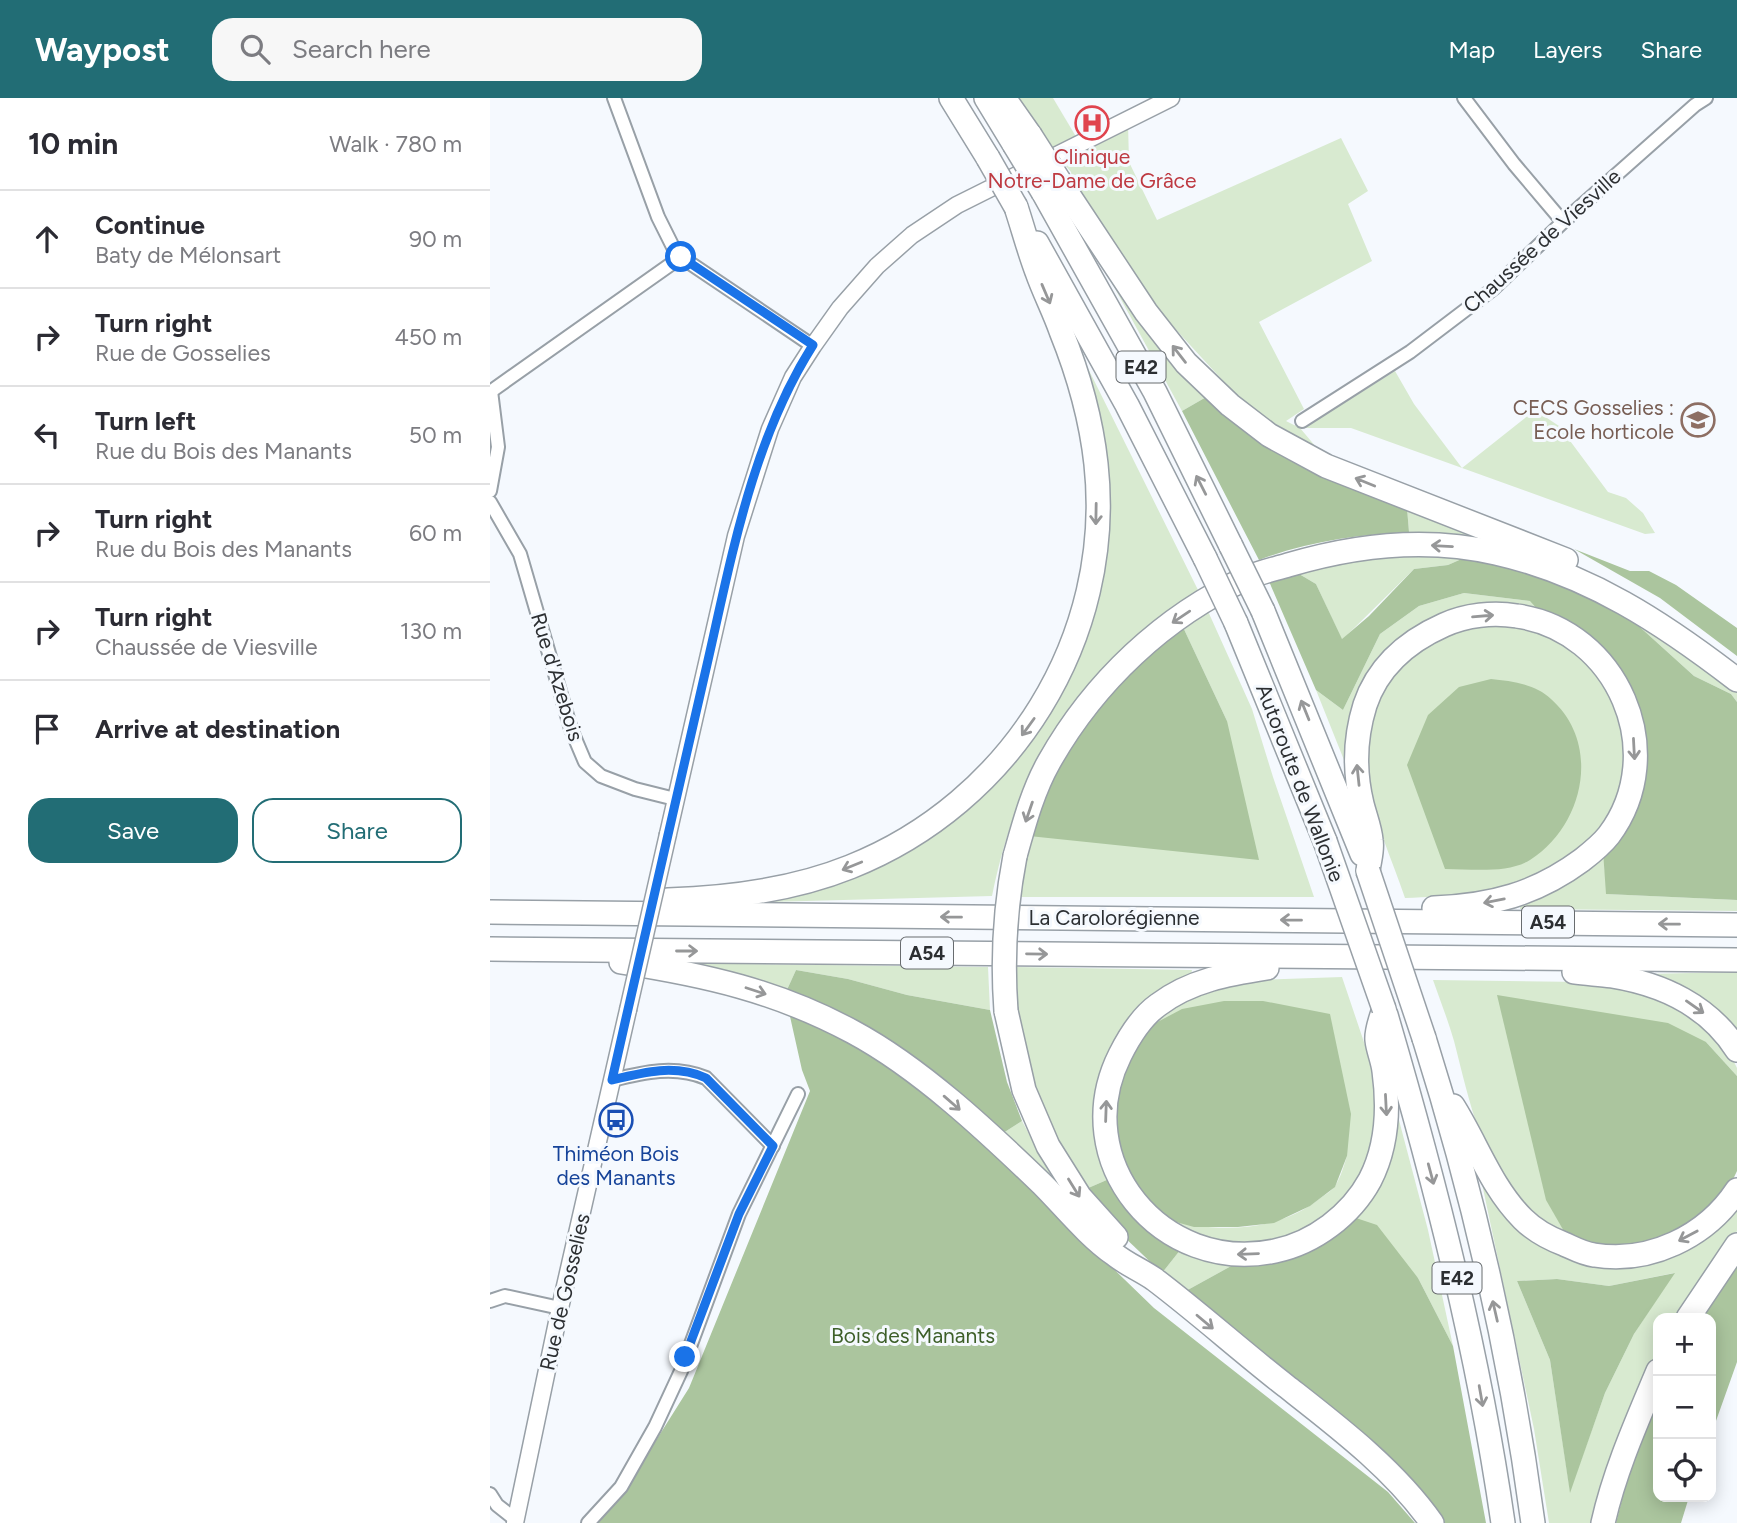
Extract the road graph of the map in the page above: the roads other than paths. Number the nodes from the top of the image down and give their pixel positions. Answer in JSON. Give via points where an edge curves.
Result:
{"nodes":[{"id":1,"x":614,"y":98,"type":"edge"},
{"id":2,"x":951,"y":98,"type":"edge"},
{"id":3,"x":986,"y":98,"type":"edge"},
{"id":4,"x":1004,"y":98,"type":"edge"},
{"id":5,"x":1171,"y":98,"type":"edge"},
{"id":6,"x":1464,"y":98,"type":"edge"},
{"id":7,"x":1706,"y":98,"type":"edge"},
{"id":8,"x":1022,"y":140,"type":"junction"},
{"id":9,"x":1051,"y":187,"type":"junction"},
{"id":10,"x":1017,"y":206,"type":"junction"},
{"id":11,"x":1563,"y":222,"type":"junction"},
{"id":12,"x":681,"y":257,"type":"junction"},
{"id":13,"x":813,"y":345,"type":"junction"},
{"id":14,"x":490,"y":392,"type":"edge"},
{"id":15,"x":1302,"y":421,"type":"dead end"},
{"id":16,"x":490,"y":491,"type":"edge"},
{"id":17,"x":490,"y":502,"type":"edge"},
{"id":18,"x":1645,"y":613,"type":"junction"},
{"id":19,"x":1737,"y":680,"type":"edge"},
{"id":20,"x":676,"y":799,"type":"junction"},
{"id":21,"x":1365,"y":841,"type":"junction"},
{"id":22,"x":490,"y":912,"type":"edge"},
{"id":23,"x":631,"y":914,"type":"junction"},
{"id":24,"x":1359,"y":921,"type":"junction"},
{"id":25,"x":1737,"y":925,"type":"edge"},
{"id":26,"x":490,"y":949,"type":"edge"},
{"id":27,"x":521,"y":950,"type":"junction"},
{"id":28,"x":1333,"y":958,"type":"junction"},
{"id":29,"x":1513,"y":958,"type":"junction"},
{"id":30,"x":1737,"y":960,"type":"edge"},
{"id":31,"x":1384,"y":1038,"type":"junction"},
{"id":32,"x":1737,"y":1050,"type":"edge"},
{"id":33,"x":612,"y":1080,"type":"junction"},
{"id":34,"x":1438,"y":1082,"type":"junction"},
{"id":35,"x":798,"y":1094,"type":"dead end"},
{"id":36,"x":773,"y":1146,"type":"junction"},
{"id":37,"x":1737,"y":1190,"type":"edge"},
{"id":38,"x":1737,"y":1245,"type":"edge"},
{"id":39,"x":1152,"y":1278,"type":"junction"},
{"id":40,"x":490,"y":1301,"type":"edge"},
{"id":41,"x":560,"y":1308,"type":"junction"},
{"id":42,"x":1691,"y":1313,"type":"edge"},
{"id":43,"x":1656,"y":1376,"type":"edge"},
{"id":44,"x":490,"y":1494,"type":"edge"},
{"id":45,"x":515,"y":1522,"type":"edge"},
{"id":46,"x":588,"y":1523,"type":"edge"},
{"id":47,"x":1432,"y":1523,"type":"edge"},
{"id":48,"x":1503,"y":1523,"type":"edge"},
{"id":49,"x":1534,"y":1523,"type":"edge"},
{"id":50,"x":1603,"y":1523,"type":"edge"}],
"edges":[{"from":1,"to":12,"type":"street","via":[[658,216]]},
{"from":2,"to":10,"type":"highway","name":"Autoroute de Wallonie","number":"E42","bridge":true},
{"from":3,"to":8,"type":"highway"},
{"from":4,"to":8,"type":"highway"},
{"from":5,"to":13,"type":"street","name":"Rue de Gosselies","via":[[957,205],[912,235],[877,266]]},
{"from":6,"to":11,"type":"street"},
{"from":7,"to":11,"type":"street","name":"Chaussée de Viesville"},
{"from":8,"to":9,"type":"highway","bridge":true},
{"from":18,"to":9,"type":"highway","one_way":true,"via":[[1629,592],[1589,570],[1325,466],[1269,435],[1186,363]]},
{"from":21,"to":9,"type":"highway","name":"Autoroute de Wallonie","number":"E42","one_way":true,"bridge":true,"via":[[1263,611]]},
{"from":10,"to":23,"type":"highway","one_way":true,"via":[[1037,273],[1078,378],[1096,464],[1095,554],[1074,641],[1056,680],[1010,750],[954,808],[919,832],[849,868],[811,880],[744,894],[659,901]]},
{"from":10,"to":31,"type":"highway","name":"Autoroute de Wallonie","number":"E42","bridge":true,"via":[[1127,405],[1236,624],[1325,841],[1384,1009]]},
{"from":11,"to":15,"type":"street","name":"Chaussée de Viesville","via":[[1493,289],[1410,352]]},
{"from":12,"to":13,"type":"street"},
{"from":12,"to":14,"type":"street"},
{"from":13,"to":20,"type":"street","name":"Rue de Gosselies","via":[[770,429],[740,524]]},
{"from":14,"to":16,"type":"street","via":[[498,447]]},
{"from":17,"to":20,"type":"street","name":"Rue d'Azebois","via":[[520,554],[571,729],[585,762],[601,776]]},
{"from":18,"to":19,"type":"highway"},
{"from":18,"to":39,"type":"highway","one_way":true,"bridge":true,"via":[[1584,582],[1495,553],[1448,545],[1402,545],[1325,554],[1248,577],[1182,615],[1110,676],[1077,719],[1048,763],[1015,856],[1004,931],[1006,1011],[1024,1090],[1048,1146],[1080,1197]]},
{"from":20,"to":33,"type":"street","name":"Rue de Gosselies","bridge":true},
{"from":21,"to":24,"type":"highway","one_way":true,"via":[[1357,734],[1366,702],[1398,653],[1425,634],[1454,620],[1481,615],[1533,618],[1592,652],[1620,688],[1631,718],[1633,786],[1608,836],[1589,855],[1548,882],[1513,897]]},
{"from":21,"to":34,"type":"highway","name":"Autoroute de Wallonie","number":"E42","bridge":true,"via":[[1368,871]]},
{"from":22,"to":23,"type":"highway","name":"La Carolorégienne","number":"A54"},
{"from":24,"to":23,"type":"highway","name":"La Carolorégienne","number":"A54","one_way":true},
{"from":25,"to":24,"type":"highway","name":"La Carolorégienne","number":"A54","one_way":true},
{"from":26,"to":27,"type":"highway","name":"La Carolorégienne","number":"A54"},
{"from":27,"to":28,"type":"highway","name":"La Carolorégienne","number":"A54","one_way":true},
{"from":27,"to":39,"type":"highway","one_way":true,"via":[[695,974],[766,994],[855,1033],[937,1089],[1010,1153],[1112,1254]]},
{"from":28,"to":29,"type":"highway","name":"La Carolorégienne","number":"A54"},
{"from":31,"to":28,"type":"highway","one_way":true,"via":[[1387,1118],[1370,1180],[1339,1218],[1305,1242],[1246,1254],[1188,1244],[1146,1215],[1117,1174],[1106,1129],[1109,1082],[1127,1040],[1157,1005],[1221,975]]},
{"from":29,"to":30,"type":"highway","name":"La Carolorégienne","number":"A54"},
{"from":29,"to":32,"type":"highway","one_way":true,"via":[[1647,983],[1673,993],[1720,1027]]},
{"from":31,"to":48,"type":"highway","number":"E42","one_way":true,"via":[[1441,1210],[1470,1335]]},
{"from":33,"to":36,"type":"street","via":[[643,1072],[694,1073],[706,1078]]},
{"from":33,"to":41,"type":"street","name":"Rue de Gosselies"},
{"from":37,"to":34,"type":"highway","one_way":true,"via":[[1695,1233],[1654,1252],[1628,1257],[1592,1255],[1543,1236],[1503,1197]]},
{"from":49,"to":34,"type":"highway","name":"Autoroute de Wallonie","number":"E42","one_way":true,"via":[[1502,1341]]},
{"from":35,"to":36,"type":"street"},
{"from":36,"to":46,"type":"street","via":[[739,1214],[681,1371],[654,1427],[621,1488]]},
{"from":38,"to":42,"type":"highway"},
{"from":39,"to":47,"type":"highway","one_way":true,"via":[[1326,1417],[1382,1467]]},
{"from":40,"to":41,"type":"street","via":[[505,1296]]},
{"from":41,"to":45,"type":"street","name":"Rue de Gosselies"},
{"from":43,"to":50,"type":"highway"},
{"from":44,"to":45,"type":"street"}]}
